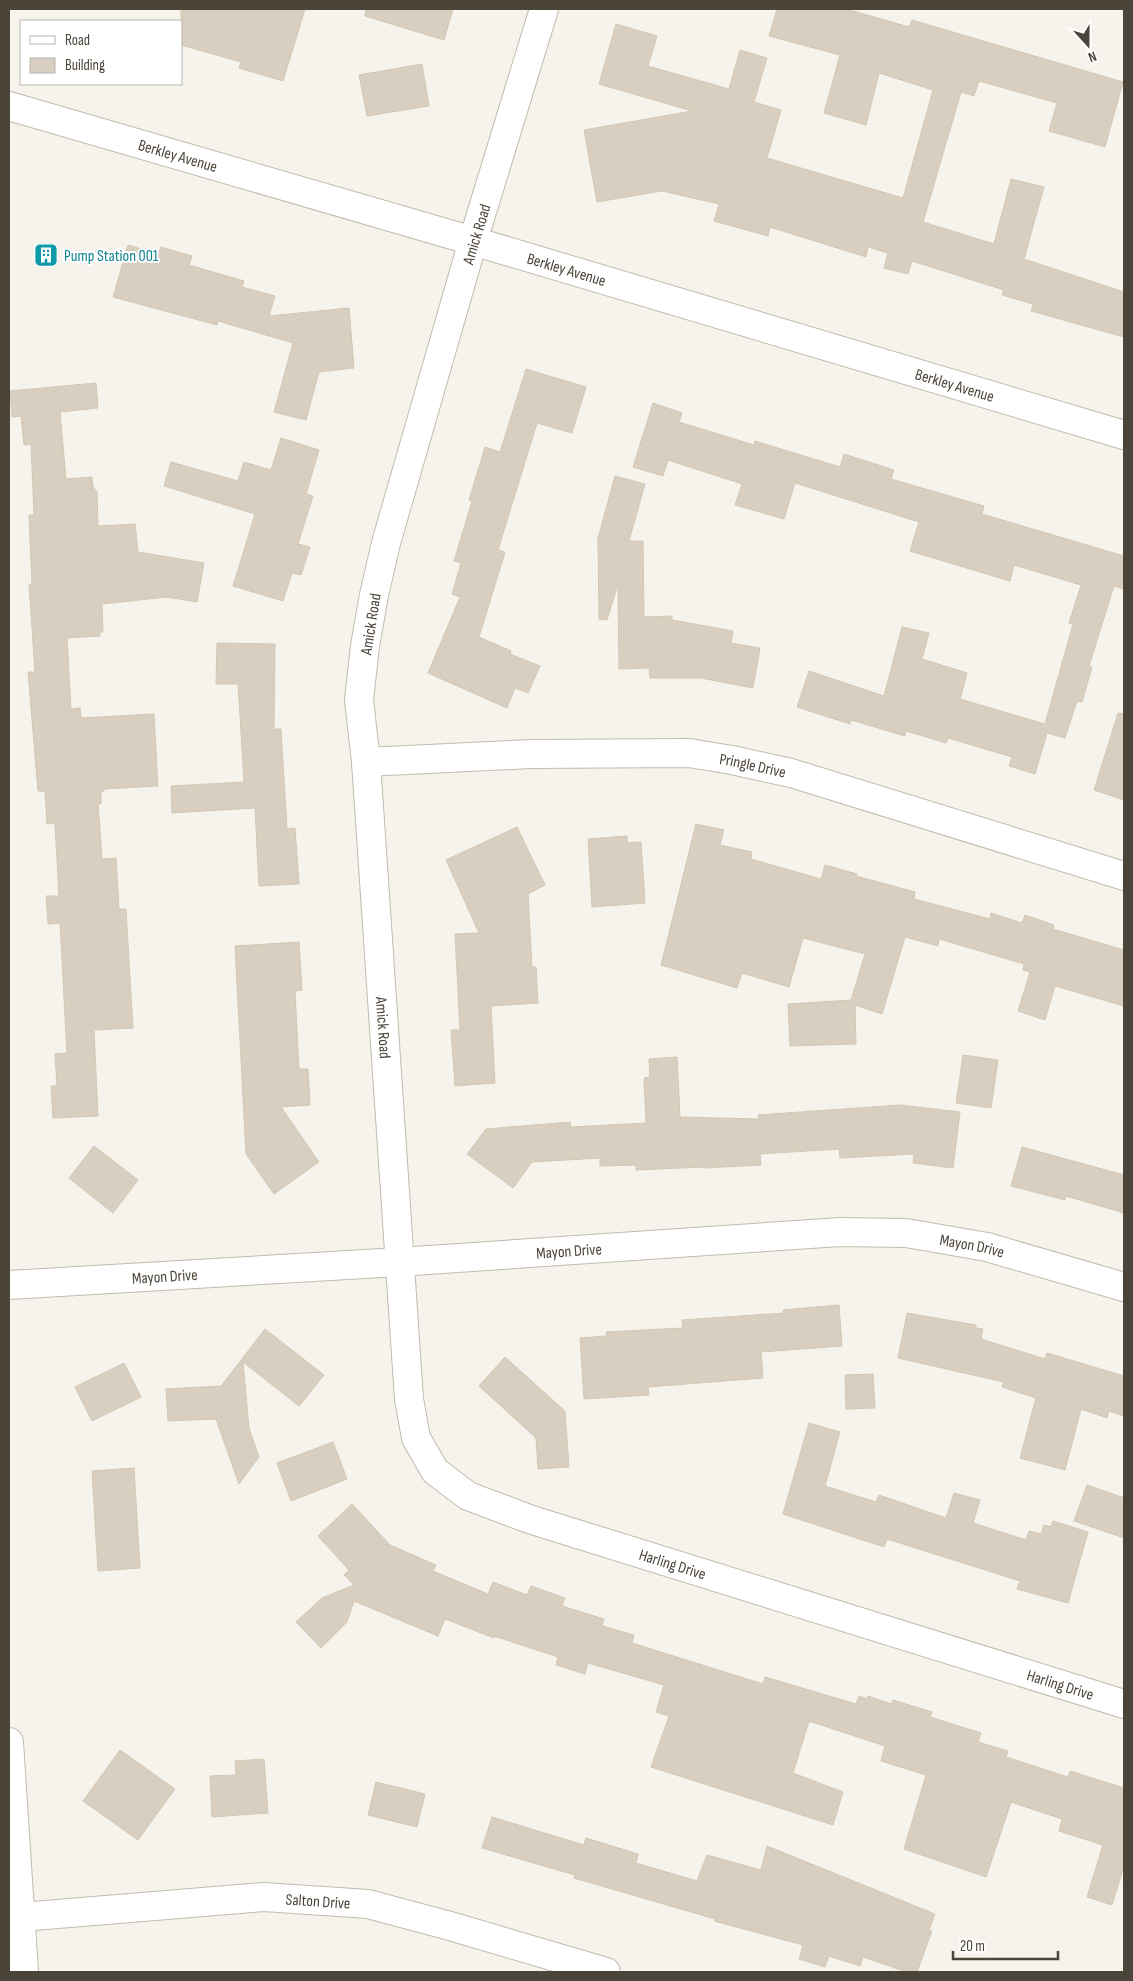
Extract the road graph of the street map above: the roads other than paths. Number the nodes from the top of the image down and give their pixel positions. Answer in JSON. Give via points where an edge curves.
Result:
{"nodes":[{"id":1,"x":544,"y":9,"type":"edge"},
{"id":2,"x":9,"y":106,"type":"edge"},
{"id":3,"x":473,"y":241,"type":"junction"},
{"id":4,"x":1124,"y":435,"type":"edge"},
{"id":5,"x":366,"y":762,"type":"junction"},
{"id":6,"x":1124,"y":876,"type":"edge"},
{"id":7,"x":399,"y":1262,"type":"junction"},
{"id":8,"x":9,"y":1285,"type":"edge"},
{"id":9,"x":1124,"y":1287,"type":"edge"},
{"id":10,"x":1124,"y":1704,"type":"edge"},
{"id":11,"x":9,"y":1742,"type":"edge"},
{"id":12,"x":21,"y":1917,"type":"junction"},
{"id":13,"x":24,"y":1972,"type":"edge"},
{"id":14,"x":606,"y":1972,"type":"edge"}],
"edges":[{"from":1,"to":3,"type":"street","name":"Amick Road"},
{"from":2,"to":3,"type":"street","name":"Berkley Avenue"},
{"from":3,"to":4,"type":"street","name":"Berkley Avenue"},
{"from":3,"to":5,"type":"street","name":"Amick Road","via":[[374,595],[359,700]]},
{"from":5,"to":6,"type":"street","name":"Pringle Drive","via":[[531,754],[689,753],[791,772]]},
{"from":5,"to":7,"type":"street","name":"Amick Road"},
{"from":7,"to":8,"type":"street","name":"Mayon Drive"},
{"from":7,"to":9,"type":"street","name":"Mayon Drive","via":[[840,1232],[906,1233],[987,1247]]},
{"from":7,"to":10,"type":"street","name":"Harling Drive","via":[[409,1399],[416,1438],[435,1472],[468,1496],[532,1520]]},
{"from":11,"to":12,"type":"street"},
{"from":12,"to":13,"type":"street"},
{"from":12,"to":14,"type":"street","name":"Salton Drive","via":[[264,1897],[368,1904]]}]}
